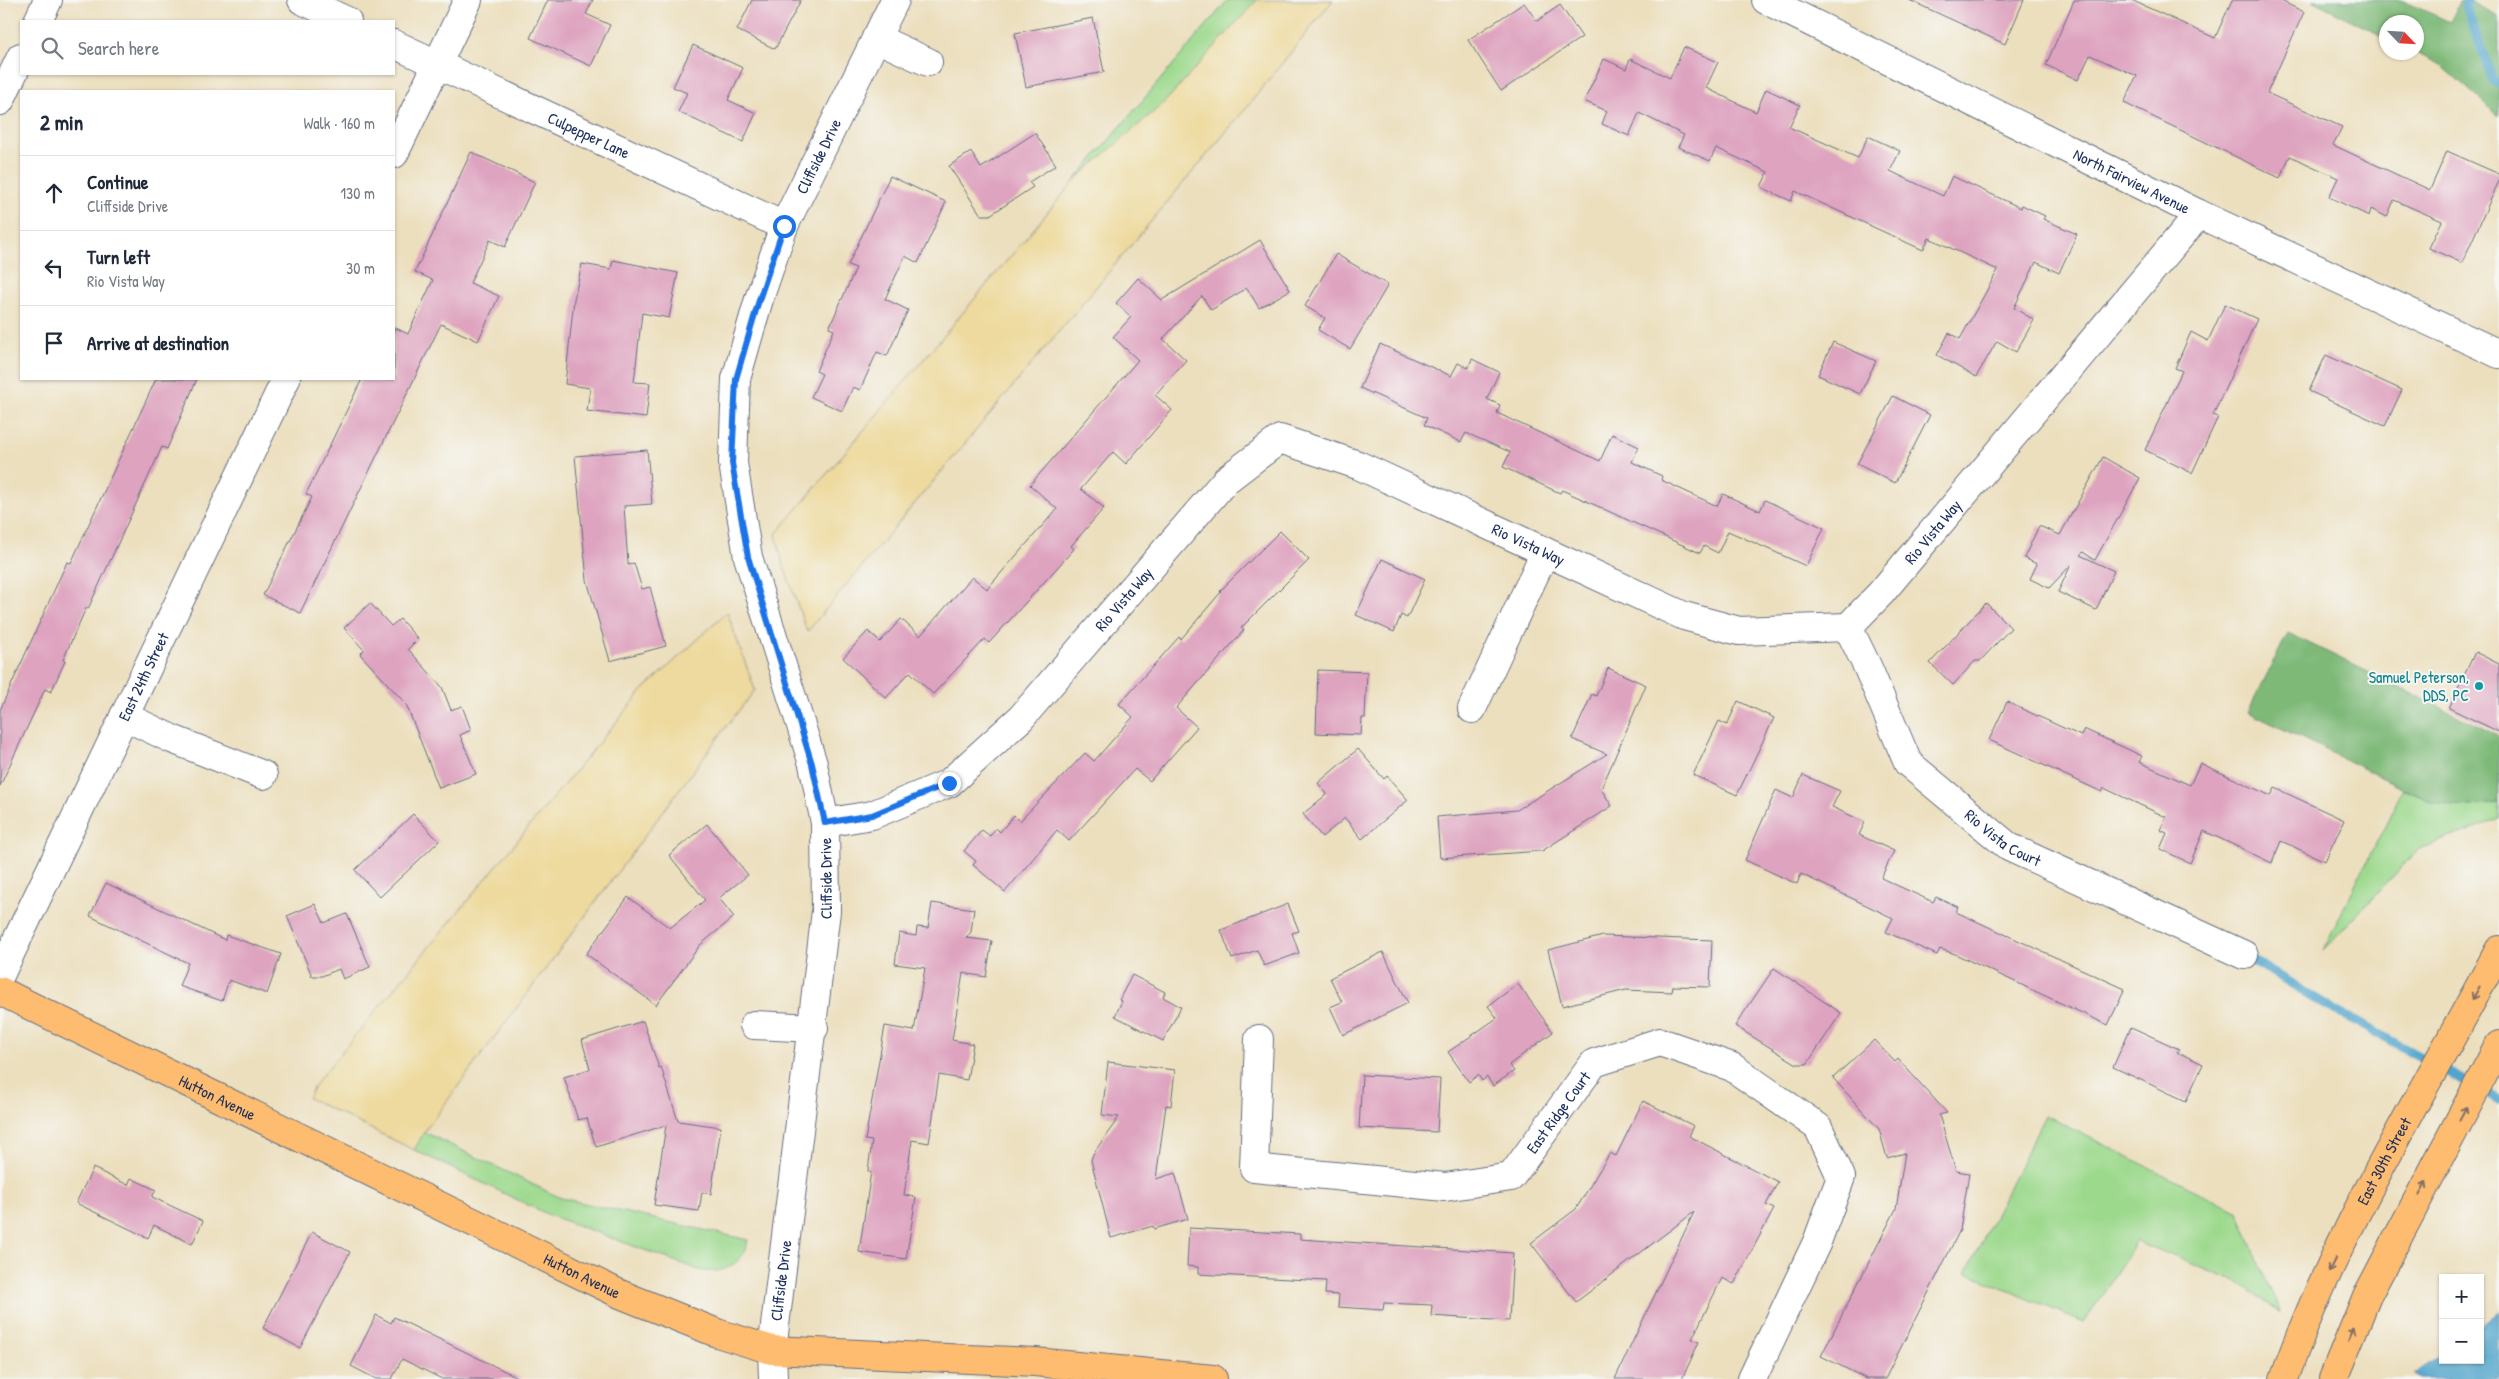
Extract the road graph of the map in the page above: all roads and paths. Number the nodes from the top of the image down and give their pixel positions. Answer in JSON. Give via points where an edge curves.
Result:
{"nodes":[{"id":1,"x":48,"y":0,"type":"edge"},
{"id":2,"x":302,"y":0,"type":"edge"},
{"id":3,"x":468,"y":0,"type":"edge"},
{"id":4,"x":895,"y":0,"type":"edge"},
{"id":5,"x":1766,"y":0,"type":"edge"},
{"id":6,"x":38,"y":20,"type":"edge"},
{"id":7,"x":345,"y":20,"type":"edge"},
{"id":8,"x":876,"y":38,"type":"junction"},
{"id":9,"x":395,"y":44,"type":"edge"},
{"id":10,"x":20,"y":59,"type":"edge"},
{"id":11,"x":928,"y":62,"type":"dead end"},
{"id":12,"x":437,"y":64,"type":"junction"},
{"id":13,"x":0,"y":101,"type":"edge"},
{"id":14,"x":395,"y":152,"type":"edge"},
{"id":15,"x":2199,"y":214,"type":"junction"},
{"id":16,"x":784,"y":226,"type":"junction"},
{"id":17,"x":2499,"y":354,"type":"edge"},
{"id":18,"x":286,"y":380,"type":"edge"},
{"id":19,"x":1545,"y":552,"type":"junction"},
{"id":20,"x":1848,"y":627,"type":"junction"},
{"id":21,"x":1472,"y":709,"type":"dead end"},
{"id":22,"x":124,"y":716,"type":"junction"},
{"id":23,"x":263,"y":775,"type":"dead end"},
{"id":24,"x":825,"y":823,"type":"junction"},
{"id":25,"x":2499,"y":950,"type":"edge"},
{"id":26,"x":2244,"y":955,"type":"dead end"},
{"id":27,"x":0,"y":975,"type":"edge"},
{"id":28,"x":0,"y":991,"type":"edge"},
{"id":29,"x":754,"y":1025,"type":"dead end"},
{"id":30,"x":814,"y":1028,"type":"junction"},
{"id":31,"x":1259,"y":1039,"type":"dead end"},
{"id":32,"x":2499,"y":1045,"type":"edge"},
{"id":33,"x":772,"y":1350,"type":"junction"},
{"id":34,"x":773,"y":1379,"type":"edge"},
{"id":35,"x":1212,"y":1379,"type":"edge"},
{"id":36,"x":1752,"y":1379,"type":"edge"},
{"id":37,"x":2284,"y":1379,"type":"edge"},
{"id":38,"x":2333,"y":1379,"type":"edge"}],
"edges":[{"from":1,"to":6,"type":"street"},
{"from":2,"to":7,"type":"street"},
{"from":3,"to":12,"type":"street"},
{"from":4,"to":8,"type":"street","name":"Cliffside Drive"},
{"from":5,"to":15,"type":"street","name":"North Fairview Avenue"},
{"from":8,"to":11,"type":"street"},
{"from":8,"to":16,"type":"street","name":"Cliffside Drive"},
{"from":9,"to":12,"type":"street","name":"Culpepper Lane"},
{"from":10,"to":13,"type":"street"},
{"from":12,"to":14,"type":"street"},
{"from":12,"to":16,"type":"street","name":"Culpepper Lane"},
{"from":15,"to":17,"type":"street","name":"North Fairview Avenue"},
{"from":15,"to":20,"type":"street","name":"Rio Vista Way"},
{"from":16,"to":24,"type":"street","name":"Cliffside Drive","via":[[736,379],[732,463],[748,557],[812,764]]},
{"from":18,"to":22,"type":"street","name":"East 24th Street"},
{"from":19,"to":20,"type":"street","name":"Rio Vista Way","via":[[1684,616],[1739,630]]},
{"from":19,"to":21,"type":"street"},
{"from":19,"to":24,"type":"street","name":"Rio Vista Way","via":[[1358,465],[1280,439],[1226,480],[1021,718],[949,783],[872,815]]},
{"from":20,"to":26,"type":"street","name":"Rio Vista Court","via":[[1908,763],[2009,847]]},
{"from":22,"to":23,"type":"street"},
{"from":22,"to":27,"type":"street","name":"East 24th Street"},
{"from":24,"to":30,"type":"street","name":"Cliffside Drive","via":[[826,911]]},
{"from":25,"to":37,"type":"main road","name":"East 30th Street","one_way":true,"via":[[2353,1221]]},
{"from":28,"to":33,"type":"main road","name":"Hutton Avenue","via":[[620,1294],[717,1333]]},
{"from":29,"to":30,"type":"street"},
{"from":30,"to":33,"type":"street","name":"Cliffside Drive"},
{"from":31,"to":36,"type":"street","name":"East Ridge Court","via":[[1254,1168],[1445,1187],[1511,1177],[1594,1064],[1660,1042],[1732,1067],[1818,1127],[1841,1177],[1816,1242]]},
{"from":38,"to":32,"type":"main road","one_way":true,"via":[[2371,1287]]},
{"from":33,"to":34,"type":"street","name":"Cliffside Drive"},
{"from":33,"to":35,"type":"main road","name":"Hutton Avenue","via":[[1035,1362]]}]}
